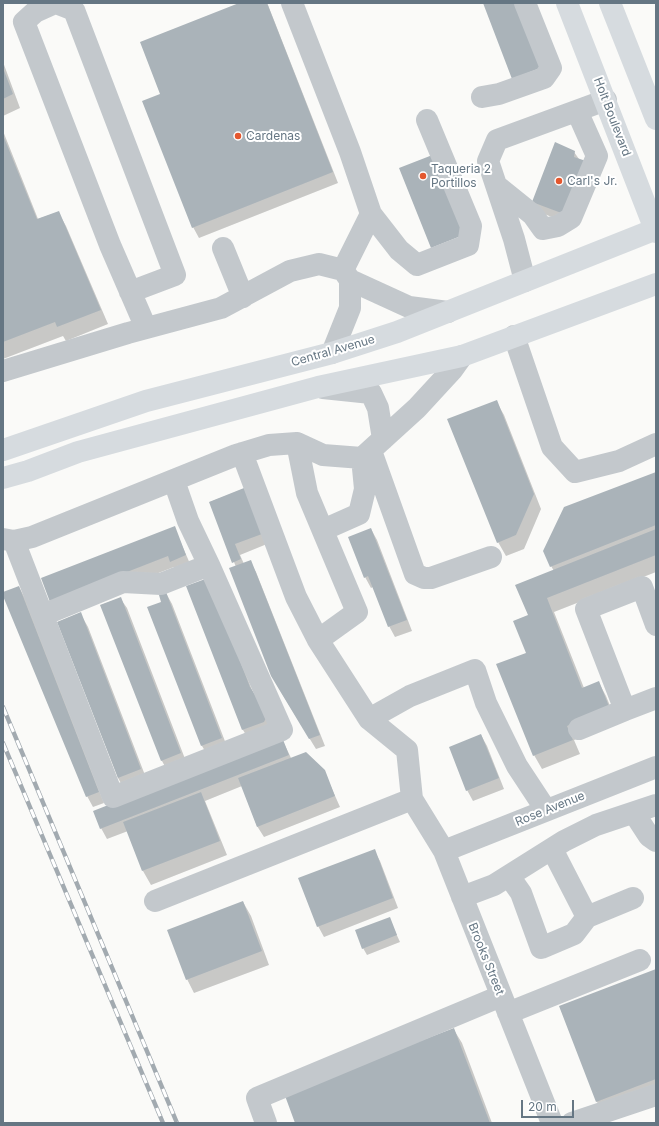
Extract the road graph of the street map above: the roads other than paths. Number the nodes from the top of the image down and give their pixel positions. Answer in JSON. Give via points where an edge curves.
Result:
{"nodes":[{"id":1,"x":55,"y":3,"type":"edge"},
{"id":2,"x":292,"y":3,"type":"edge"},
{"id":3,"x":525,"y":3,"type":"edge"},
{"id":4,"x":567,"y":3,"type":"edge"},
{"id":5,"x":610,"y":3,"type":"edge"},
{"id":6,"x":651,"y":91,"type":"edge"},
{"id":7,"x":482,"y":97,"type":"dead end"},
{"id":8,"x":606,"y":100,"type":"junction"},
{"id":9,"x":577,"y":111,"type":"junction"},
{"id":10,"x":656,"y":119,"type":"edge"},
{"id":11,"x":428,"y":120,"type":"dead end"},
{"id":12,"x":497,"y":186,"type":"junction"},
{"id":13,"x":371,"y":214,"type":"junction"},
{"id":14,"x":656,"y":230,"type":"edge"},
{"id":15,"x":223,"y":248,"type":"dead end"},
{"id":16,"x":346,"y":275,"type":"junction"},
{"id":17,"x":526,"y":281,"type":"junction"},
{"id":18,"x":656,"y":284,"type":"edge"},
{"id":19,"x":130,"y":292,"type":"junction"},
{"id":20,"x":243,"y":297,"type":"junction"},
{"id":21,"x":448,"y":312,"type":"junction"},
{"id":22,"x":146,"y":328,"type":"junction"},
{"id":23,"x":514,"y":336,"type":"junction"},
{"id":24,"x":332,"y":354,"type":"junction"},
{"id":25,"x":462,"y":356,"type":"junction"},
{"id":26,"x":3,"y":371,"type":"edge"},
{"id":27,"x":318,"y":387,"type":"junction"},
{"id":28,"x":296,"y":443,"type":"junction"},
{"id":29,"x":656,"y":444,"type":"edge"},
{"id":30,"x":12,"y":446,"type":"edge"},
{"id":31,"x":372,"y":449,"type":"junction"},
{"id":32,"x":242,"y":453,"type":"junction"},
{"id":33,"x":3,"y":478,"type":"edge"},
{"id":34,"x":174,"y":481,"type":"junction"},
{"id":35,"x":323,"y":530,"type":"junction"},
{"id":36,"x":8,"y":540,"type":"edge"},
{"id":37,"x":491,"y":557,"type":"dead end"},
{"id":38,"x":209,"y":565,"type":"junction"},
{"id":39,"x":649,"y":584,"type":"edge"},
{"id":40,"x":43,"y":614,"type":"junction"},
{"id":41,"x":656,"y":625,"type":"edge"},
{"id":42,"x":318,"y":640,"type":"junction"},
{"id":43,"x":656,"y":698,"type":"edge"},
{"id":44,"x":625,"y":710,"type":"junction"},
{"id":45,"x":369,"y":719,"type":"junction"},
{"id":46,"x":579,"y":728,"type":"dead end"},
{"id":47,"x":656,"y":767,"type":"edge"},
{"id":48,"x":598,"y":790,"type":"junction"},
{"id":49,"x":412,"y":799,"type":"junction"},
{"id":50,"x":656,"y":805,"type":"edge"},
{"id":51,"x":546,"y":810,"type":"junction"},
{"id":52,"x":634,"y":813,"type":"junction"},
{"id":53,"x":612,"y":820,"type":"junction"},
{"id":54,"x":656,"y":841,"type":"edge"},
{"id":55,"x":552,"y":849,"type":"junction"},
{"id":56,"x":444,"y":851,"type":"junction"},
{"id":57,"x":509,"y":876,"type":"junction"},
{"id":58,"x":462,"y":897,"type":"junction"},
{"id":59,"x":633,"y":898,"type":"dead end"},
{"id":60,"x":155,"y":901,"type":"dead end"},
{"id":61,"x":587,"y":917,"type":"junction"},
{"id":62,"x":640,"y":960,"type":"dead end"},
{"id":63,"x":505,"y":1005,"type":"junction"},
{"id":64,"x":656,"y":1095,"type":"edge"},
{"id":65,"x":266,"y":1123,"type":"edge"},
{"id":66,"x":552,"y":1123,"type":"edge"},
{"id":67,"x":572,"y":1123,"type":"edge"}],
"edges":[{"from":1,"to":19,"type":"street","via":[[35,12],[24,22]]},
{"from":1,"to":19,"type":"street","via":[[74,10],[175,275]]},
{"from":2,"to":13,"type":"street","via":[[350,152]]},
{"from":3,"to":7,"type":"street","via":[[551,68],[544,78],[499,94]]},
{"from":4,"to":8,"type":"main road","name":"Holt Boulevard"},
{"from":5,"to":6,"type":"main road"},
{"from":6,"to":10,"type":"main road"},
{"from":8,"to":9,"type":"street"},
{"from":8,"to":14,"type":"main road","name":"Holt Boulevard"},
{"from":9,"to":12,"type":"street","via":[[497,140],[488,161]]},
{"from":9,"to":12,"type":"street","via":[[597,156],[571,218],[558,226],[543,229],[533,215]]},
{"from":11,"to":13,"type":"street","via":[[471,226],[468,245],[417,264],[399,250]]},
{"from":12,"to":17,"type":"street"},
{"from":13,"to":16,"type":"street"},
{"from":14,"to":17,"type":"main road","name":"Central Avenue"},
{"from":15,"to":20,"type":"street"},
{"from":16,"to":20,"type":"street","via":[[319,264],[290,271]]},
{"from":16,"to":21,"type":"street","via":[[409,307]]},
{"from":16,"to":24,"type":"street","via":[[350,308]]},
{"from":17,"to":21,"type":"main road","name":"Central Avenue"},
{"from":18,"to":23,"type":"main road"},
{"from":19,"to":22,"type":"street"},
{"from":20,"to":22,"type":"street","via":[[221,308]]},
{"from":21,"to":24,"type":"main road","name":"Central Avenue"},
{"from":22,"to":26,"type":"street"},
{"from":23,"to":25,"type":"main road"},
{"from":23,"to":29,"type":"street","via":[[552,447],[575,472],[619,460]]},
{"from":24,"to":30,"type":"main road","name":"Central Avenue","via":[[146,402]]},
{"from":25,"to":27,"type":"main road"},
{"from":25,"to":31,"type":"street","via":[[417,408]]},
{"from":27,"to":31,"type":"street","via":[[370,393],[378,408]]},
{"from":27,"to":33,"type":"main road","via":[[78,452]]},
{"from":28,"to":31,"type":"street","via":[[323,455]]},
{"from":28,"to":32,"type":"street","via":[[269,445]]},
{"from":28,"to":35,"type":"street","via":[[308,493]]},
{"from":31,"to":35,"type":"street","via":[[359,514]]},
{"from":31,"to":37,"type":"street","via":[[415,574],[431,578]]},
{"from":32,"to":34,"type":"street"},
{"from":32,"to":42,"type":"street","via":[[296,597]]},
{"from":34,"to":36,"type":"street","via":[[32,537]]},
{"from":34,"to":38,"type":"street","via":[[188,520]]},
{"from":35,"to":42,"type":"street","via":[[357,612]]},
{"from":36,"to":40,"type":"street"},
{"from":38,"to":40,"type":"street","via":[[161,584],[123,582]]},
{"from":38,"to":40,"type":"street","via":[[282,730],[113,797]]},
{"from":39,"to":41,"type":"street"},
{"from":39,"to":44,"type":"street","via":[[586,609]]},
{"from":42,"to":45,"type":"street"},
{"from":43,"to":44,"type":"street"},
{"from":44,"to":46,"type":"street"},
{"from":45,"to":49,"type":"street","via":[[407,750]]},
{"from":45,"to":51,"type":"street","via":[[410,696],[475,670],[486,703],[517,766]]},
{"from":47,"to":48,"type":"street","name":"Rose Avenue"},
{"from":48,"to":51,"type":"street","name":"Rose Avenue"},
{"from":48,"to":53,"type":"street"},
{"from":49,"to":56,"type":"street","name":"Brooks Street"},
{"from":49,"to":60,"type":"street"},
{"from":50,"to":52,"type":"street"},
{"from":51,"to":56,"type":"street","name":"Rose Avenue"},
{"from":52,"to":53,"type":"street"},
{"from":52,"to":54,"type":"street","via":[[649,836]]},
{"from":53,"to":55,"type":"street","via":[[596,825]]},
{"from":55,"to":57,"type":"street"},
{"from":55,"to":61,"type":"street"},
{"from":56,"to":58,"type":"street","name":"Brooks Street"},
{"from":57,"to":58,"type":"street","via":[[494,885]]},
{"from":57,"to":61,"type":"street","via":[[521,893],[541,948],[574,934]]},
{"from":58,"to":63,"type":"street","name":"Brooks Street"},
{"from":59,"to":61,"type":"street"},
{"from":62,"to":63,"type":"street"},
{"from":63,"to":65,"type":"street","via":[[256,1098]]},
{"from":63,"to":66,"type":"street","name":"Brooks Street"},
{"from":64,"to":67,"type":"street"}]}
